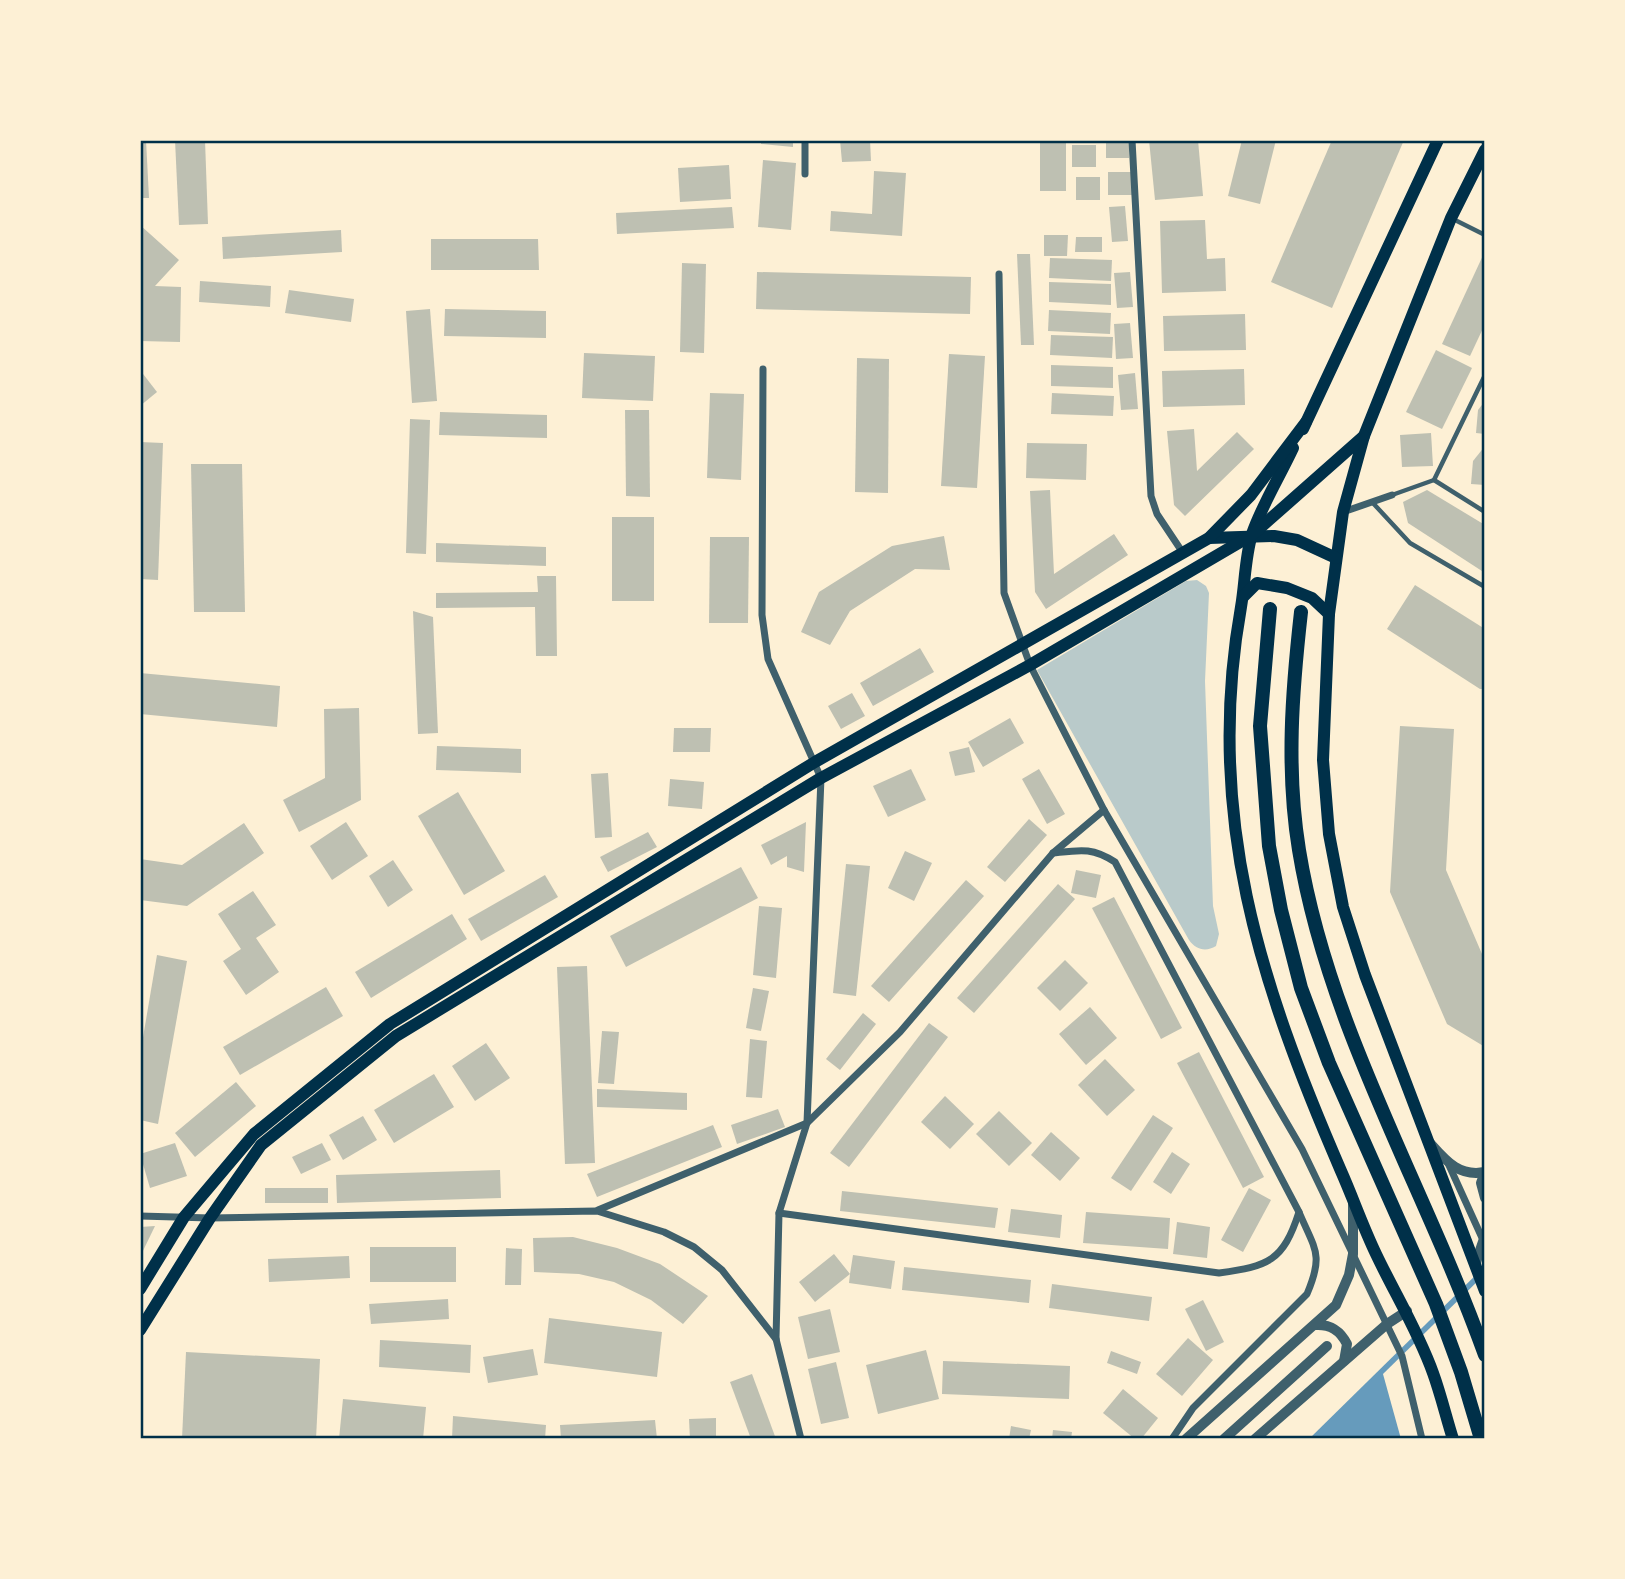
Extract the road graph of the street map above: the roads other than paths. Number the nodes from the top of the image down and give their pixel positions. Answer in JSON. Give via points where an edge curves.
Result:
{"nodes":[{"id":1,"x":805,"y":140,"type":"edge"},
{"id":2,"x":1132,"y":140,"type":"edge"},
{"id":3,"x":1438,"y":140,"type":"edge"},
{"id":4,"x":1485,"y":150,"type":"edge"},
{"id":5,"x":805,"y":174,"type":"dead end"},
{"id":6,"x":1451,"y":218,"type":"junction"},
{"id":7,"x":1485,"y":235,"type":"edge"},
{"id":8,"x":999,"y":274,"type":"dead end"},
{"id":9,"x":763,"y":369,"type":"dead end"},
{"id":10,"x":1485,"y":375,"type":"edge"},
{"id":11,"x":1306,"y":422,"type":"junction"},
{"id":12,"x":1364,"y":436,"type":"junction"},
{"id":13,"x":1434,"y":480,"type":"junction"},
{"id":14,"x":1392,"y":495,"type":"joint"},
{"id":15,"x":1371,"y":502,"type":"junction"},
{"id":16,"x":1343,"y":512,"type":"junction"},
{"id":17,"x":1485,"y":512,"type":"edge"},
{"id":18,"x":1252,"y":535,"type":"junction"},
{"id":19,"x":1209,"y":538,"type":"junction"},
{"id":20,"x":1184,"y":554,"type":"junction"},
{"id":21,"x":1336,"y":558,"type":"junction"},
{"id":22,"x":1485,"y":587,"type":"edge"},
{"id":23,"x":1243,"y":597,"type":"junction"},
{"id":24,"x":1270,"y":608,"type":"dead end"},
{"id":25,"x":1301,"y":612,"type":"dead end"},
{"id":26,"x":1329,"y":614,"type":"junction"},
{"id":27,"x":1023,"y":645,"type":"junction"},
{"id":28,"x":1030,"y":665,"type":"junction"},
{"id":29,"x":815,"y":762,"type":"junction"},
{"id":30,"x":821,"y":778,"type":"junction"},
{"id":31,"x":1104,"y":810,"type":"junction"},
{"id":32,"x":1054,"y":853,"type":"junction"},
{"id":33,"x":807,"y":1123,"type":"junction"},
{"id":34,"x":1430,"y":1143,"type":"junction"},
{"id":35,"x":1448,"y":1163,"type":"junction"},
{"id":36,"x":1485,"y":1172,"type":"edge"},
{"id":37,"x":1353,"y":1198,"type":"junction"},
{"id":38,"x":1485,"y":1198,"type":"edge"},
{"id":39,"x":597,"y":1211,"type":"junction"},
{"id":40,"x":1298,"y":1212,"type":"junction"},
{"id":41,"x":779,"y":1213,"type":"junction"},
{"id":42,"x":140,"y":1216,"type":"edge"},
{"id":43,"x":184,"y":1217,"type":"junction"},
{"id":44,"x":210,"y":1218,"type":"junction"},
{"id":45,"x":1484,"y":1240,"type":"edge"},
{"id":46,"x":1353,"y":1254,"type":"junction"},
{"id":47,"x":1476,"y":1265,"type":"junction"},
{"id":48,"x":140,"y":1289,"type":"edge"},
{"id":49,"x":1485,"y":1291,"type":"edge"},
{"id":50,"x":1407,"y":1311,"type":"junction"},
{"id":51,"x":1387,"y":1324,"type":"junction"},
{"id":52,"x":1315,"y":1325,"type":"junction"},
{"id":53,"x":140,"y":1330,"type":"edge"},
{"id":54,"x":776,"y":1339,"type":"junction"},
{"id":55,"x":1327,"y":1346,"type":"dead end"},
{"id":56,"x":1485,"y":1355,"type":"edge"},
{"id":57,"x":1344,"y":1361,"type":"junction"},
{"id":58,"x":801,"y":1439,"type":"edge"},
{"id":59,"x":1172,"y":1439,"type":"edge"},
{"id":60,"x":1186,"y":1439,"type":"edge"},
{"id":61,"x":1224,"y":1439,"type":"edge"},
{"id":62,"x":1255,"y":1439,"type":"edge"},
{"id":63,"x":1422,"y":1439,"type":"edge"},
{"id":64,"x":1453,"y":1439,"type":"edge"},
{"id":65,"x":1481,"y":1439,"type":"edge"}],
"edges":[{"from":1,"to":5,"type":"street"},
{"from":2,"to":20,"type":"street","via":[[1151,496],[1157,514]]},
{"from":3,"to":11,"type":"main road"},
{"from":4,"to":6,"type":"main road"},
{"from":6,"to":7,"type":"lane"},
{"from":6,"to":12,"type":"main road"},
{"from":8,"to":27,"type":"street","via":[[1004,593]]},
{"from":9,"to":29,"type":"street","via":[[762,615],[768,659]]},
{"from":10,"to":13,"type":"lane"},
{"from":11,"to":18,"type":"main road"},
{"from":11,"to":19,"type":"main road","via":[[1251,495]]},
{"from":12,"to":16,"type":"main road"},
{"from":12,"to":18,"type":"main road"},
{"from":13,"to":14,"type":"lane"},
{"from":13,"to":17,"type":"lane"},
{"from":14,"to":15,"type":"street"},
{"from":15,"to":16,"type":"street"},
{"from":15,"to":22,"type":"lane","via":[[1410,543]]},
{"from":16,"to":21,"type":"main road"},
{"from":18,"to":19,"type":"main road"},
{"from":18,"to":21,"type":"main road","via":[[1297,541]]},
{"from":18,"to":23,"type":"main road"},
{"from":18,"to":28,"type":"main road"},
{"from":19,"to":20,"type":"main road"},
{"from":20,"to":27,"type":"main road"},
{"from":21,"to":26,"type":"main road"},
{"from":23,"to":26,"type":"main road","via":[[1257,583],[1312,598]]},
{"from":23,"to":37,"type":"main road","via":[[1235,639],[1229,774],[1244,892],[1285,1034]]},
{"from":24,"to":65,"type":"highway","via":[[1260,726],[1269,846],[1281,910],[1301,988],[1329,1063],[1436,1304]]},
{"from":25,"to":56,"type":"highway","via":[[1290,764],[1299,850],[1315,918],[1335,990]]},
{"from":26,"to":34,"type":"main road","via":[[1322,760],[1338,883],[1365,975]]},
{"from":27,"to":28,"type":"street"},
{"from":27,"to":29,"type":"main road"},
{"from":28,"to":30,"type":"main road"},
{"from":28,"to":31,"type":"street"},
{"from":29,"to":30,"type":"street"},
{"from":29,"to":43,"type":"main road","via":[[390,1024],[254,1134]]},
{"from":30,"to":33,"type":"street"},
{"from":30,"to":44,"type":"main road","via":[[396,1035],[261,1145]]},
{"from":31,"to":32,"type":"street"},
{"from":31,"to":46,"type":"street","via":[[1302,1149]]},
{"from":32,"to":33,"type":"street","via":[[900,1032]]},
{"from":32,"to":40,"type":"street","via":[[1098,851],[1115,862]]},
{"from":33,"to":39,"type":"street"},
{"from":33,"to":41,"type":"street"},
{"from":34,"to":35,"type":"street"},
{"from":34,"to":47,"type":"main road"},
{"from":35,"to":36,"type":"street","via":[[1461,1171]]},
{"from":35,"to":45,"type":"street"},
{"from":36,"to":38,"type":"street","via":[[1481,1183]]},
{"from":37,"to":46,"type":"street"},
{"from":37,"to":50,"type":"main road"},
{"from":39,"to":44,"type":"street"},
{"from":39,"to":54,"type":"street","via":[[664,1232],[694,1247],[722,1270]]},
{"from":40,"to":41,"type":"street","via":[[1283,1248],[1270,1261],[1219,1273]]},
{"from":40,"to":59,"type":"street","via":[[1317,1255],[1307,1294],[1193,1408]]},
{"from":41,"to":54,"type":"street"},
{"from":42,"to":43,"type":"street"},
{"from":43,"to":44,"type":"street"},
{"from":43,"to":48,"type":"main road"},
{"from":44,"to":53,"type":"main road"},
{"from":45,"to":47,"type":"street"},
{"from":46,"to":51,"type":"street"},
{"from":46,"to":52,"type":"street","via":[[1343,1293]]},
{"from":47,"to":49,"type":"main road"},
{"from":50,"to":51,"type":"street"},
{"from":50,"to":64,"type":"main road"},
{"from":51,"to":57,"type":"street"},
{"from":51,"to":63,"type":"street","via":[[1402,1356]]},
{"from":52,"to":57,"type":"street","via":[[1339,1333],[1347,1344]]},
{"from":52,"to":60,"type":"street"},
{"from":54,"to":58,"type":"street"},
{"from":55,"to":61,"type":"street"},
{"from":57,"to":62,"type":"street"}]}
